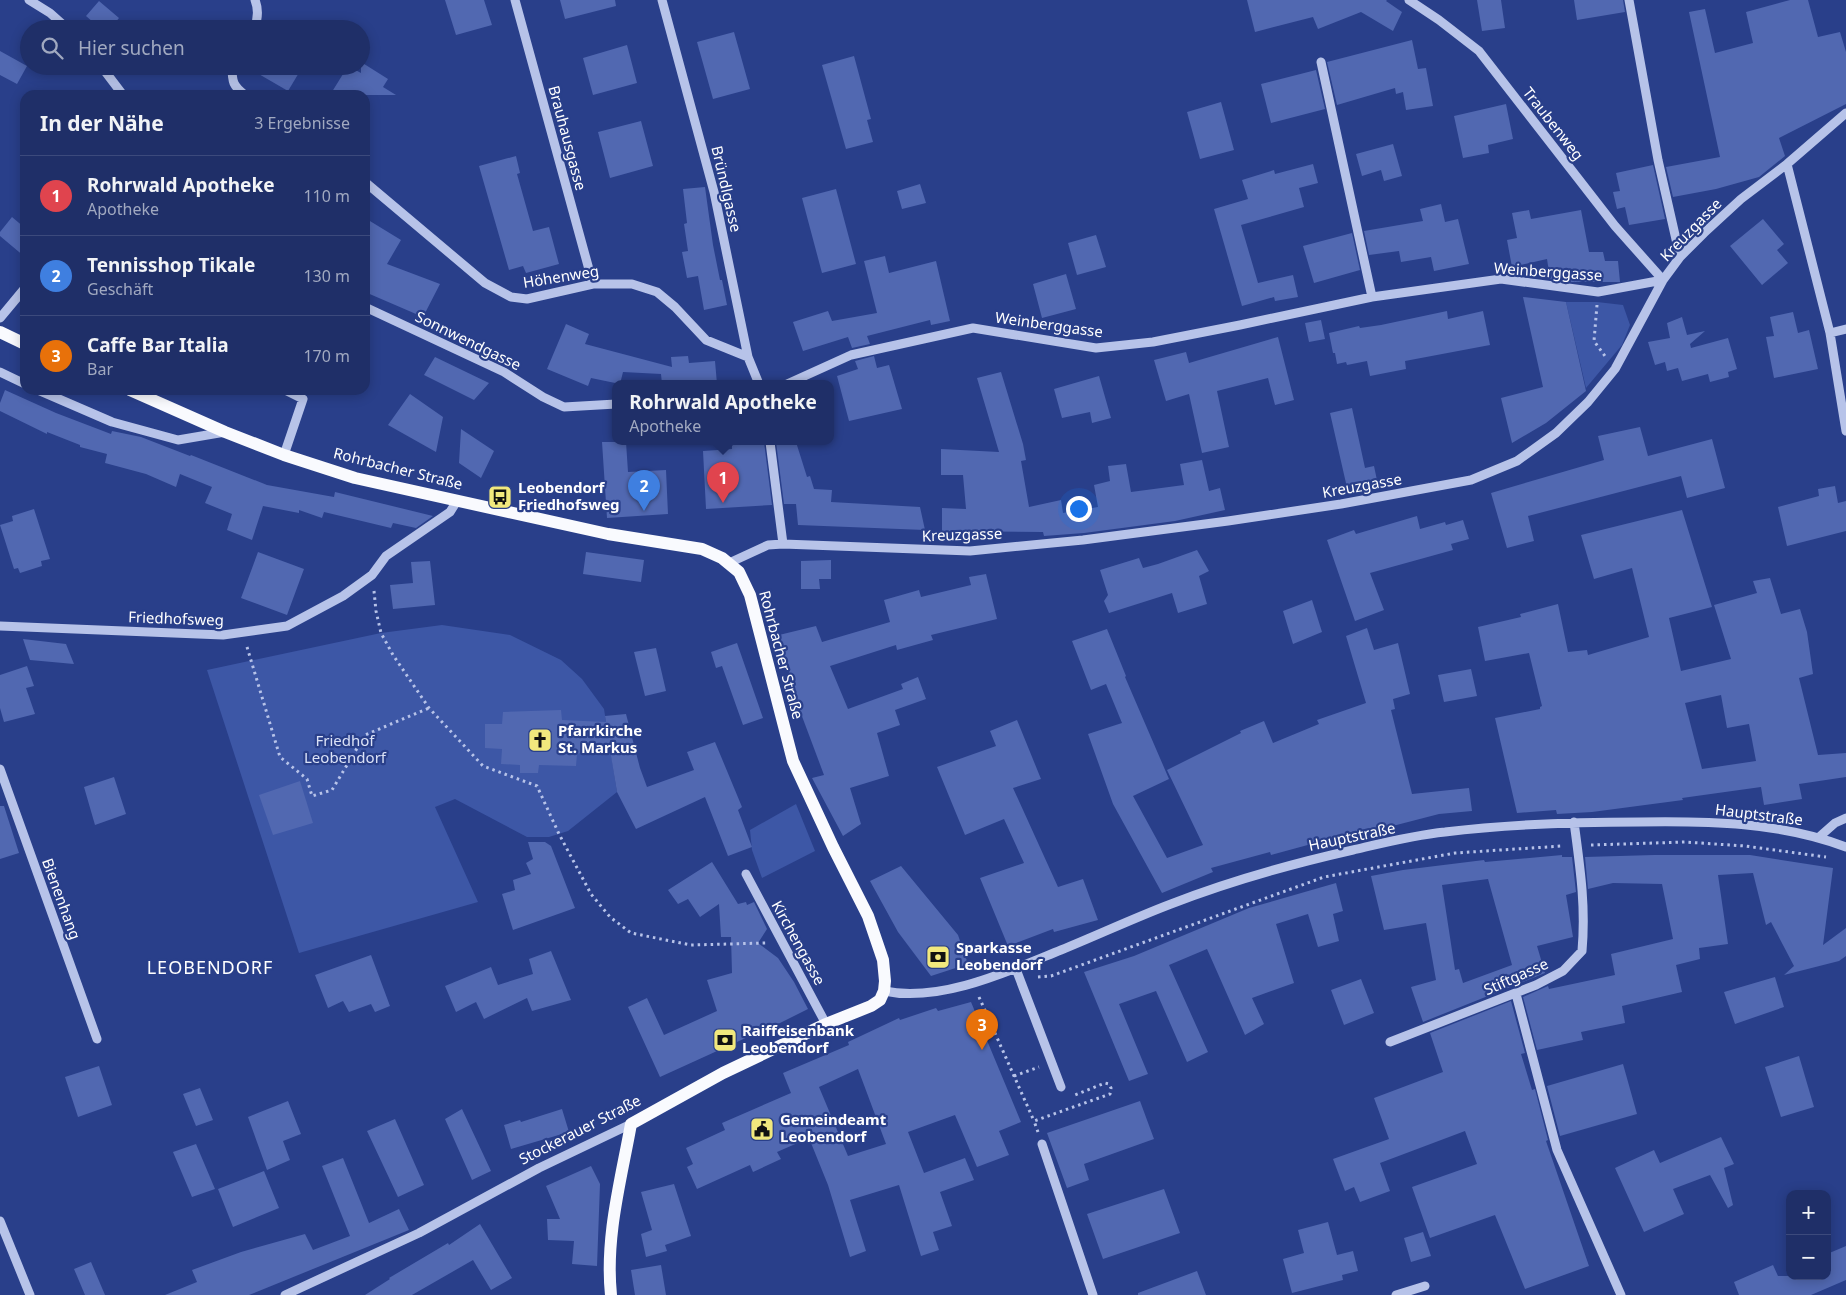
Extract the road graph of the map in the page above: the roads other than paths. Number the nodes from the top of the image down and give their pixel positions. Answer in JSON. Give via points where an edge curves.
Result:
{"nodes":[{"id":1,"x":29,"y":0,"type":"edge"},
{"id":2,"x":255,"y":0,"type":"edge"},
{"id":3,"x":515,"y":0,"type":"edge"},
{"id":4,"x":662,"y":0,"type":"edge"},
{"id":5,"x":1409,"y":0,"type":"edge"},
{"id":6,"x":1629,"y":0,"type":"edge"},
{"id":7,"x":58,"y":20,"type":"edge"},
{"id":8,"x":257,"y":20,"type":"edge"},
{"id":9,"x":1321,"y":62,"type":"dead end"},
{"id":10,"x":108,"y":75,"type":"edge"},
{"id":11,"x":232,"y":75,"type":"edge"},
{"id":12,"x":119,"y":90,"type":"edge"},
{"id":13,"x":239,"y":90,"type":"edge"},
{"id":14,"x":1846,"y":113,"type":"edge"},
{"id":15,"x":1787,"y":164,"type":"junction"},
{"id":16,"x":370,"y":186,"type":"edge"},
{"id":17,"x":1680,"y":257,"type":"junction"},
{"id":18,"x":1663,"y":280,"type":"junction"},
{"id":19,"x":593,"y":284,"type":"junction"},
{"id":20,"x":20,"y":294,"type":"edge"},
{"id":21,"x":1372,"y":296,"type":"junction"},
{"id":22,"x":370,"y":309,"type":"edge"},
{"id":23,"x":0,"y":318,"type":"edge"},
{"id":24,"x":1846,"y":329,"type":"edge"},
{"id":25,"x":0,"y":332,"type":"edge"},
{"id":26,"x":1830,"y":333,"type":"junction"},
{"id":27,"x":20,"y":342,"type":"edge"},
{"id":28,"x":748,"y":357,"type":"junction"},
{"id":29,"x":0,"y":372,"type":"edge"},
{"id":30,"x":757,"y":380,"type":"edge"},
{"id":31,"x":797,"y":380,"type":"edge"},
{"id":32,"x":20,"y":382,"type":"edge"},
{"id":33,"x":50,"y":395,"type":"edge"},
{"id":34,"x":141,"y":395,"type":"edge"},
{"id":35,"x":296,"y":395,"type":"edge"},
{"id":36,"x":612,"y":404,"type":"edge"},
{"id":37,"x":225,"y":432,"type":"junction"},
{"id":38,"x":1846,"y":432,"type":"edge"},
{"id":39,"x":770,"y":445,"type":"edge"},
{"id":40,"x":284,"y":455,"type":"junction"},
{"id":41,"x":457,"y":500,"type":"junction"},
{"id":42,"x":782,"y":544,"type":"junction"},
{"id":43,"x":729,"y":563,"type":"junction"},
{"id":44,"x":0,"y":626,"type":"edge"},
{"id":45,"x":0,"y":769,"type":"edge"},
{"id":46,"x":1846,"y":818,"type":"edge"},
{"id":47,"x":1574,"y":822,"type":"junction"},
{"id":48,"x":1818,"y":838,"type":"junction"},
{"id":49,"x":1846,"y":847,"type":"edge"},
{"id":50,"x":746,"y":874,"type":"dead end"},
{"id":51,"x":1016,"y":969,"type":"junction"},
{"id":52,"x":884,"y":991,"type":"junction"},
{"id":53,"x":1516,"y":994,"type":"junction"},
{"id":54,"x":826,"y":1024,"type":"junction"},
{"id":55,"x":97,"y":1039,"type":"dead end"},
{"id":56,"x":1390,"y":1042,"type":"dead end"},
{"id":57,"x":1061,"y":1087,"type":"road end"},
{"id":58,"x":631,"y":1124,"type":"junction"},
{"id":59,"x":1042,"y":1144,"type":"road end"},
{"id":60,"x":0,"y":1221,"type":"edge"},
{"id":61,"x":1425,"y":1286,"type":"dead end"},
{"id":62,"x":30,"y":1295,"type":"edge"},
{"id":63,"x":285,"y":1295,"type":"edge"},
{"id":64,"x":611,"y":1295,"type":"edge"},
{"id":65,"x":1093,"y":1295,"type":"edge"},
{"id":66,"x":1396,"y":1295,"type":"edge"},
{"id":67,"x":1621,"y":1295,"type":"edge"}],
"edges":[{"from":1,"to":7,"type":"street"},
{"from":2,"to":8,"type":"street"},
{"from":3,"to":19,"type":"street","name":"Brauhausgasse"},
{"from":4,"to":28,"type":"street","name":"Bründlgasse","via":[[714,192]]},
{"from":5,"to":18,"type":"street","name":"Traubenweg","via":[[1479,51],[1615,226]]},
{"from":6,"to":17,"type":"street","via":[[1658,160]]},
{"from":9,"to":21,"type":"street"},
{"from":10,"to":12,"type":"street"},
{"from":11,"to":13,"type":"street"},
{"from":14,"to":15,"type":"street","name":"Kreuzgasse"},
{"from":15,"to":17,"type":"street","name":"Kreuzgasse","via":[[1741,199]]},
{"from":15,"to":26,"type":"street"},
{"from":16,"to":19,"type":"street","name":"Höhenweg","via":[[486,283],[511,297],[527,299]]},
{"from":17,"to":18,"type":"street","name":"Kreuzgasse"},
{"from":18,"to":21,"type":"street","name":"Weinberggasse","via":[[1598,292],[1501,279]]},
{"from":18,"to":42,"type":"street","name":"Kreuzgasse","via":[[1615,369],[1588,402],[1556,433],[1517,461],[1471,480],[1228,521],[970,551]]},
{"from":19,"to":28,"type":"street","name":"Höhenweg","via":[[632,284],[657,292],[706,340]]},
{"from":20,"to":23,"type":"street"},
{"from":21,"to":31,"type":"street","name":"Weinberggasse","via":[[1153,342],[1096,348],[973,328],[850,355]]},
{"from":22,"to":36,"type":"street","name":"Sonnwendgasse","via":[[504,372],[542,398],[564,406]]},
{"from":24,"to":26,"type":"street"},
{"from":25,"to":27,"type":"main road"},
{"from":26,"to":38,"type":"street"},
{"from":28,"to":30,"type":"street","name":"Bründlgasse"},
{"from":29,"to":32,"type":"street"},
{"from":33,"to":37,"type":"street","via":[[112,422],[178,440]]},
{"from":34,"to":37,"type":"main road","name":"Rohrbacher Straße"},
{"from":35,"to":40,"type":"street","via":[[303,398]]},
{"from":37,"to":40,"type":"main road","name":"Rohrbacher Straße"},
{"from":39,"to":42,"type":"street"},
{"from":40,"to":41,"type":"main road","name":"Rohrbacher Straße","via":[[355,478]]},
{"from":41,"to":43,"type":"main road","name":"Rohrbacher Straße","via":[[608,534],[702,549]]},
{"from":41,"to":44,"type":"street","name":"Friedhofsweg","via":[[450,512],[386,556],[372,575],[344,596],[287,626],[223,635]]},
{"from":42,"to":43,"type":"street","name":"Kreuzgasse","via":[[768,545]]},
{"from":43,"to":52,"type":"main road","name":"Rohrbacher Straße","via":[[739,572],[750,595],[793,761],[868,916],[882,960]]},
{"from":45,"to":55,"type":"street","name":"Bienenhang"},
{"from":46,"to":48,"type":"street"},
{"from":47,"to":48,"type":"street","name":"Hauptstraße","via":[[1737,824],[1784,829]]},
{"from":47,"to":51,"type":"street","name":"Hauptstraße","via":[[1445,832],[1297,863],[1171,904]]},
{"from":47,"to":53,"type":"street","name":"Stiftgasse","via":[[1585,921],[1582,951],[1563,970]]},
{"from":48,"to":49,"type":"street","name":"Hauptstraße"},
{"from":50,"to":54,"type":"street","name":"Kirchengasse"},
{"from":51,"to":52,"type":"street","name":"Hauptstraße","via":[[926,993]]},
{"from":51,"to":57,"type":"street"},
{"from":52,"to":54,"type":"main road","name":"Stockerauer Straße","via":[[875,1004]]},
{"from":53,"to":56,"type":"street","name":"Stiftgasse"},
{"from":53,"to":67,"type":"street","via":[[1557,1150]]},
{"from":54,"to":58,"type":"main road","name":"Stockerauer Straße","via":[[723,1073]]},
{"from":58,"to":63,"type":"street","name":"Stockerauer Straße","via":[[539,1168],[419,1233]]},
{"from":58,"to":64,"type":"main road","via":[[612,1226]]},
{"from":59,"to":65,"type":"street"},
{"from":60,"to":62,"type":"street"},
{"from":61,"to":66,"type":"street"}]}
